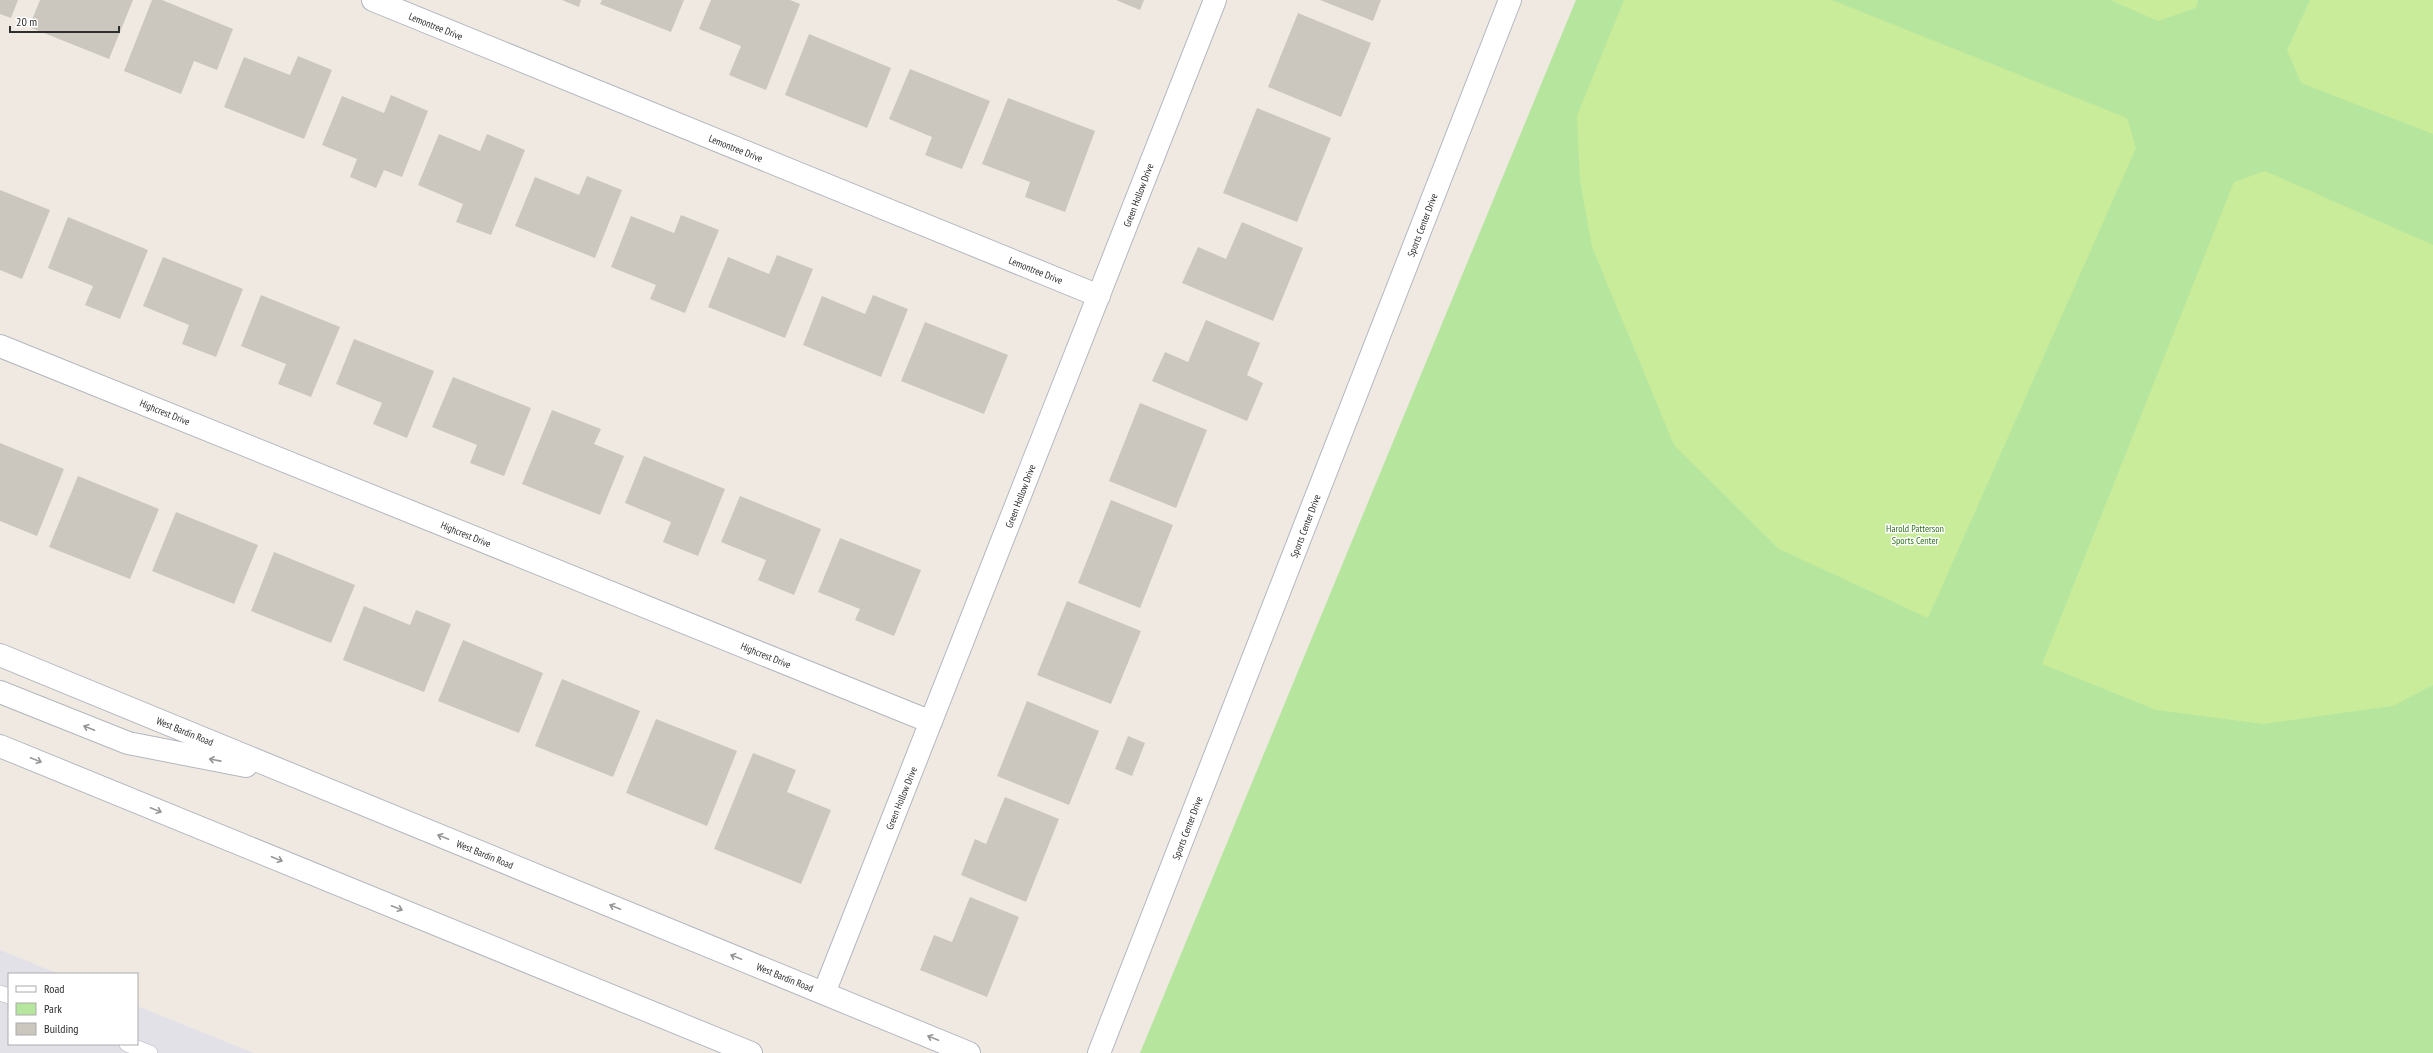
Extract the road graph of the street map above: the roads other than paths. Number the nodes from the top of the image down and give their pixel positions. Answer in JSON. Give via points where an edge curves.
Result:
{"nodes":[{"id":1,"x":373,"y":0,"type":"edge"},
{"id":2,"x":1215,"y":0,"type":"edge"},
{"id":3,"x":1510,"y":0,"type":"edge"},
{"id":4,"x":1099,"y":296,"type":"junction"},
{"id":5,"x":0,"y":346,"type":"edge"},
{"id":6,"x":0,"y":655,"type":"edge"},
{"id":7,"x":0,"y":692,"type":"edge"},
{"id":8,"x":931,"y":722,"type":"junction"},
{"id":9,"x":0,"y":746,"type":"edge"},
{"id":10,"x":294,"y":776,"type":"junction"},
{"id":11,"x":824,"y":993,"type":"junction"},
{"id":12,"x":130,"y":1045,"type":"edge"},
{"id":13,"x":150,"y":1053,"type":"edge"},
{"id":14,"x":751,"y":1053,"type":"edge"},
{"id":15,"x":970,"y":1053,"type":"edge"},
{"id":16,"x":1100,"y":1053,"type":"edge"}],
"edges":[{"from":1,"to":4,"type":"street","name":"Lemontree Drive"},
{"from":2,"to":4,"type":"street","name":"Green Hollow Drive"},
{"from":3,"to":16,"type":"street","name":"Sports Center Drive"},
{"from":4,"to":8,"type":"street","name":"Green Hollow Drive"},
{"from":5,"to":8,"type":"street","name":"Highcrest Drive"},
{"from":6,"to":10,"type":"street","name":"West Bardin Road"},
{"from":10,"to":7,"type":"street","one_way":true,"via":[[128,743]]},
{"from":8,"to":11,"type":"street","name":"Green Hollow Drive"},
{"from":9,"to":14,"type":"street","one_way":true},
{"from":11,"to":10,"type":"street","name":"West Bardin Road","one_way":true},
{"from":15,"to":11,"type":"street","name":"West Bardin Road","one_way":true},
{"from":12,"to":13,"type":"lane"}]}
